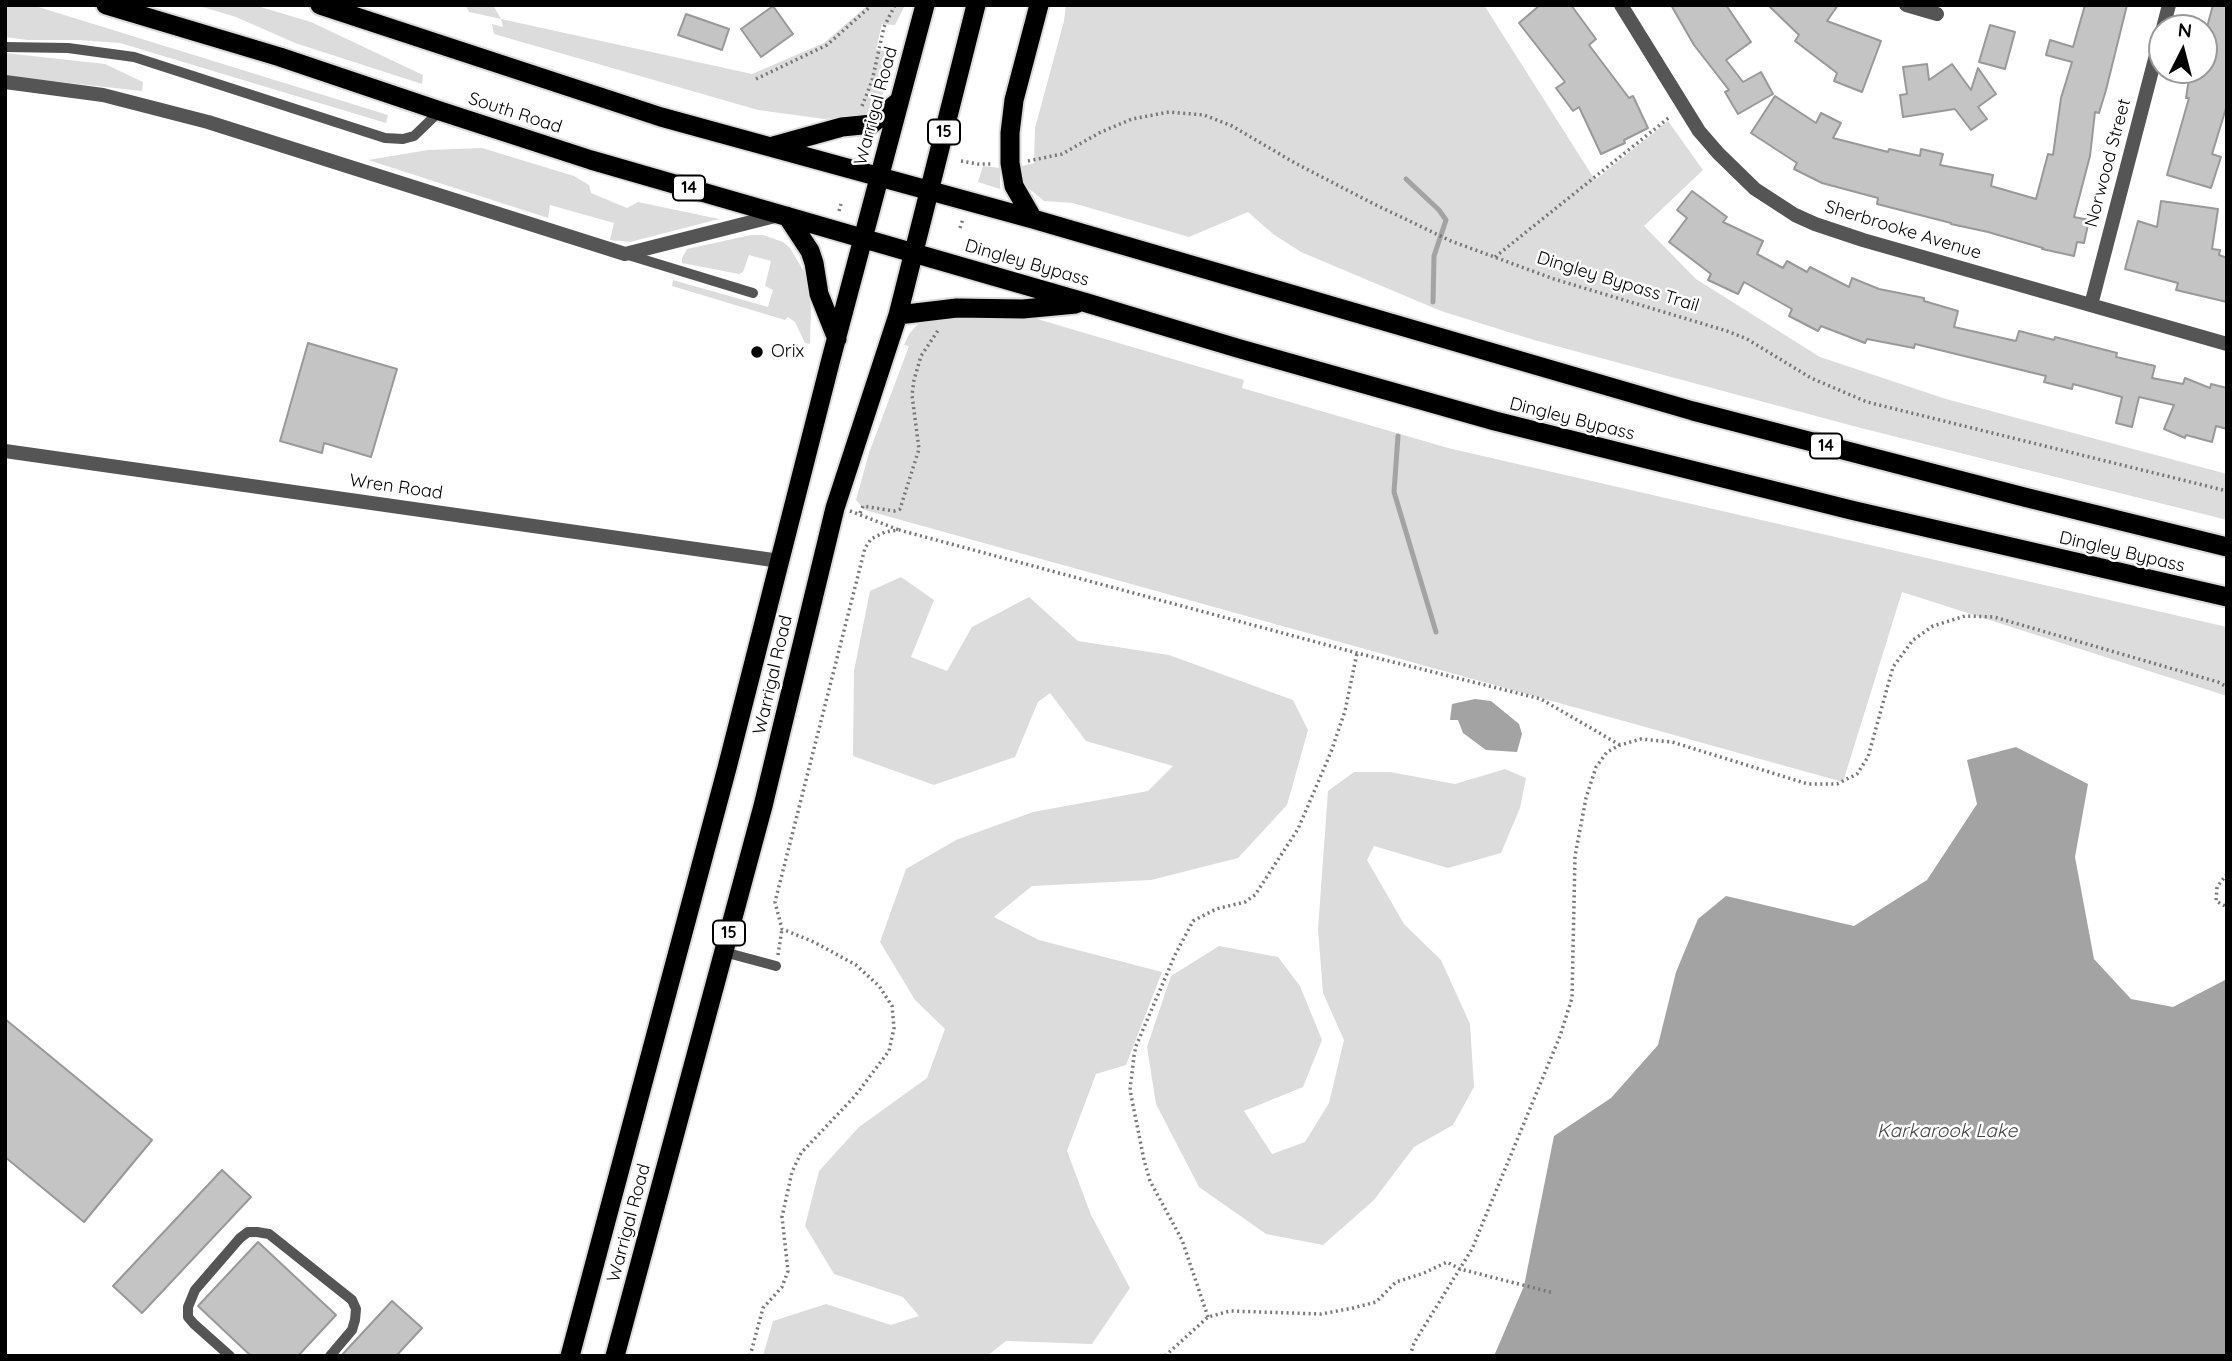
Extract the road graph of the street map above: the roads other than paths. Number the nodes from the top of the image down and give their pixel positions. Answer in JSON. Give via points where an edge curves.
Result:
{"nodes":[{"id":1,"x":106,"y":5,"type":"edge"},
{"id":2,"x":320,"y":5,"type":"edge"},
{"id":3,"x":925,"y":5,"type":"edge"},
{"id":4,"x":976,"y":5,"type":"edge"},
{"id":5,"x":1039,"y":5,"type":"edge"},
{"id":6,"x":1621,"y":5,"type":"edge"},
{"id":7,"x":1906,"y":5,"type":"edge"},
{"id":8,"x":1937,"y":14,"type":"dead end"},
{"id":9,"x":5,"y":47,"type":"edge"},
{"id":10,"x":5,"y":82,"type":"edge"},
{"id":11,"x":2148,"y":84,"type":"edge"},
{"id":12,"x":899,"y":101,"type":"junction"},
{"id":13,"x":440,"y":111,"type":"junction"},
{"id":14,"x":769,"y":147,"type":"junction"},
{"id":15,"x":879,"y":177,"type":"junction"},
{"id":16,"x":930,"y":191,"type":"junction"},
{"id":17,"x":784,"y":215,"type":"junction"},
{"id":18,"x":1034,"y":219,"type":"junction"},
{"id":19,"x":863,"y":237,"type":"junction"},
{"id":20,"x":914,"y":252,"type":"junction"},
{"id":21,"x":625,"y":254,"type":"junction"},
{"id":22,"x":752,"y":293,"type":"dead end"},
{"id":23,"x":1087,"y":303,"type":"junction"},
{"id":24,"x":2091,"y":305,"type":"junction"},
{"id":25,"x":898,"y":315,"type":"junction"},
{"id":26,"x":837,"y":339,"type":"junction"},
{"id":27,"x":2227,"y":344,"type":"edge"},
{"id":28,"x":5,"y":451,"type":"edge"},
{"id":29,"x":2227,"y":547,"type":"edge"},
{"id":30,"x":780,"y":561,"type":"junction"},
{"id":31,"x":2227,"y":597,"type":"edge"},
{"id":32,"x":724,"y":952,"type":"junction"},
{"id":33,"x":776,"y":966,"type":"road end"},
{"id":34,"x":230,"y":1356,"type":"edge"},
{"id":35,"x":330,"y":1356,"type":"edge"},
{"id":36,"x":570,"y":1356,"type":"edge"},
{"id":37,"x":615,"y":1356,"type":"edge"}],
"edges":[{"from":1,"to":13,"type":"highway","name":"South Road","number":"14"},
{"from":2,"to":14,"type":"highway","number":"14","via":[[661,117]]},
{"from":3,"to":12,"type":"highway","name":"Warrigal Road"},
{"from":4,"to":16,"type":"highway","name":"Warrigal Road","number":"15"},
{"from":5,"to":18,"type":"highway","via":[[1010,133],[1014,186]]},
{"from":6,"to":24,"type":"street","name":"Sherbrooke Avenue","via":[[1699,131],[1735,172],[1776,204],[1815,224],[1863,240]]},
{"from":7,"to":8,"type":"street"},
{"from":9,"to":13,"type":"lane","via":[[68,48],[134,57],[385,138],[414,136]]},
{"from":10,"to":21,"type":"street","via":[[103,95],[195,118]]},
{"from":11,"to":24,"type":"street","name":"Norwood Street"},
{"from":12,"to":14,"type":"highway","via":[[872,124],[842,127]]},
{"from":12,"to":15,"type":"highway","name":"Warrigal Road"},
{"from":13,"to":17,"type":"highway","name":"South Road","number":"14"},
{"from":14,"to":15,"type":"highway","number":"14"},
{"from":15,"to":16,"type":"highway","number":"14"},
{"from":15,"to":19,"type":"highway","name":"Warrigal Road"},
{"from":16,"to":18,"type":"highway","name":"Dingley Bypass","number":"14"},
{"from":16,"to":20,"type":"highway","name":"Warrigal Road","number":"15"},
{"from":17,"to":19,"type":"highway","name":"South Road","number":"14"},
{"from":17,"to":21,"type":"street"},
{"from":17,"to":26,"type":"highway","via":[[810,251],[819,294]]},
{"from":18,"to":29,"type":"highway","name":"Dingley Bypass","number":"14","via":[[1693,411]]},
{"from":19,"to":20,"type":"highway","name":"South Road","number":"14"},
{"from":19,"to":26,"type":"highway","name":"Warrigal Road"},
{"from":20,"to":23,"type":"highway","name":"Dingley Bypass","number":"14"},
{"from":20,"to":25,"type":"highway","name":"Warrigal Road","number":"15"},
{"from":21,"to":22,"type":"lane"},
{"from":23,"to":25,"type":"highway"},
{"from":23,"to":31,"type":"highway","name":"Dingley Bypass","number":"14","via":[[1559,439]]},
{"from":24,"to":27,"type":"street","name":"Sherbrooke Avenue"},
{"from":25,"to":32,"type":"highway","name":"Warrigal Road","number":"15","via":[[835,508]]},
{"from":26,"to":30,"type":"highway","name":"Warrigal Road"},
{"from":28,"to":30,"type":"street","name":"Wren Road"},
{"from":30,"to":36,"type":"highway","name":"Warrigal Road"},
{"from":32,"to":33,"type":"lane"},
{"from":32,"to":37,"type":"highway","name":"Warrigal Road","number":"15"},
{"from":34,"to":35,"type":"lane","via":[[194,1324],[188,1307],[195,1290],[240,1238],[257,1232],[269,1234],[352,1300],[356,1309],[352,1331]]}]}
